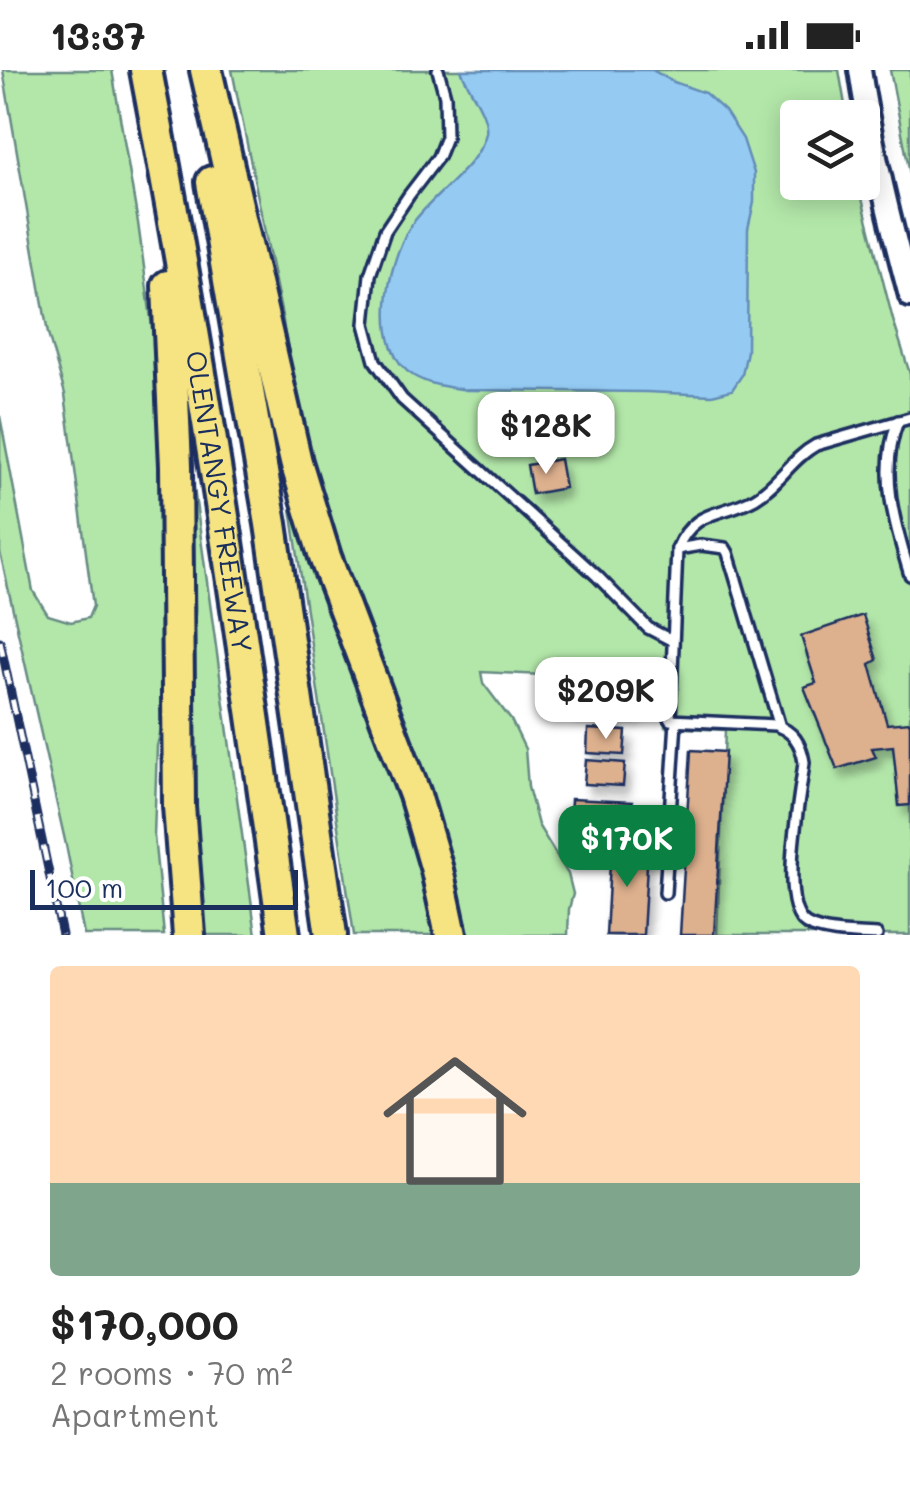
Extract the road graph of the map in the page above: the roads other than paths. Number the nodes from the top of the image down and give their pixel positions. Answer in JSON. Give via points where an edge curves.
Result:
{"nodes":[{"id":1,"x":146,"y":70,"type":"edge"},
{"id":2,"x":193,"y":70,"type":"edge"},
{"id":3,"x":206,"y":70,"type":"edge"},
{"id":4,"x":438,"y":70,"type":"edge"},
{"id":5,"x":860,"y":70,"type":"edge"},
{"id":6,"x":164,"y":163,"type":"junction"},
{"id":7,"x":910,"y":296,"type":"edge"},
{"id":8,"x":910,"y":418,"type":"edge"},
{"id":9,"x":898,"y":421,"type":"junction"},
{"id":10,"x":677,"y":549,"type":"junction"},
{"id":11,"x":910,"y":575,"type":"edge"},
{"id":12,"x":673,"y":641,"type":"junction"},
{"id":13,"x":676,"y":720,"type":"junction"},
{"id":14,"x":780,"y":727,"type":"junction"},
{"id":15,"x":666,"y":893,"type":"dead end"},
{"id":16,"x":189,"y":935,"type":"edge"},
{"id":17,"x":284,"y":935,"type":"edge"},
{"id":18,"x":331,"y":935,"type":"edge"},
{"id":19,"x":452,"y":935,"type":"edge"},
{"id":20,"x":877,"y":935,"type":"edge"}],
"edges":[{"from":1,"to":6,"type":"highway","name":"OLENTANGY FREEWAY"},
{"from":2,"to":18,"type":"highway","name":"OLENTANGY FREEWAY","via":[[271,524]]},
{"from":3,"to":19,"type":"highway","via":[[296,462],[414,795]]},
{"from":4,"to":12,"type":"lane","via":[[446,137],[386,232],[370,274],[365,324],[375,361],[402,400],[648,628]]},
{"from":5,"to":7,"type":"street"},
{"from":6,"to":16,"type":"highway","via":[[179,806]]},
{"from":6,"to":17,"type":"highway","name":"OLENTANGY FREEWAY"},
{"from":8,"to":9,"type":"lane"},
{"from":9,"to":10,"type":"lane","via":[[805,451],[754,499],[693,523]]},
{"from":9,"to":11,"type":"lane","via":[[890,503]]},
{"from":10,"to":12,"type":"lane"},
{"from":10,"to":14,"type":"lane","via":[[715,546],[728,553]]},
{"from":12,"to":13,"type":"lane","via":[[670,720]]},
{"from":13,"to":14,"type":"lane"},
{"from":13,"to":15,"type":"lane"},
{"from":14,"to":20,"type":"lane","via":[[803,751],[791,876],[797,914],[814,927]]}]}
